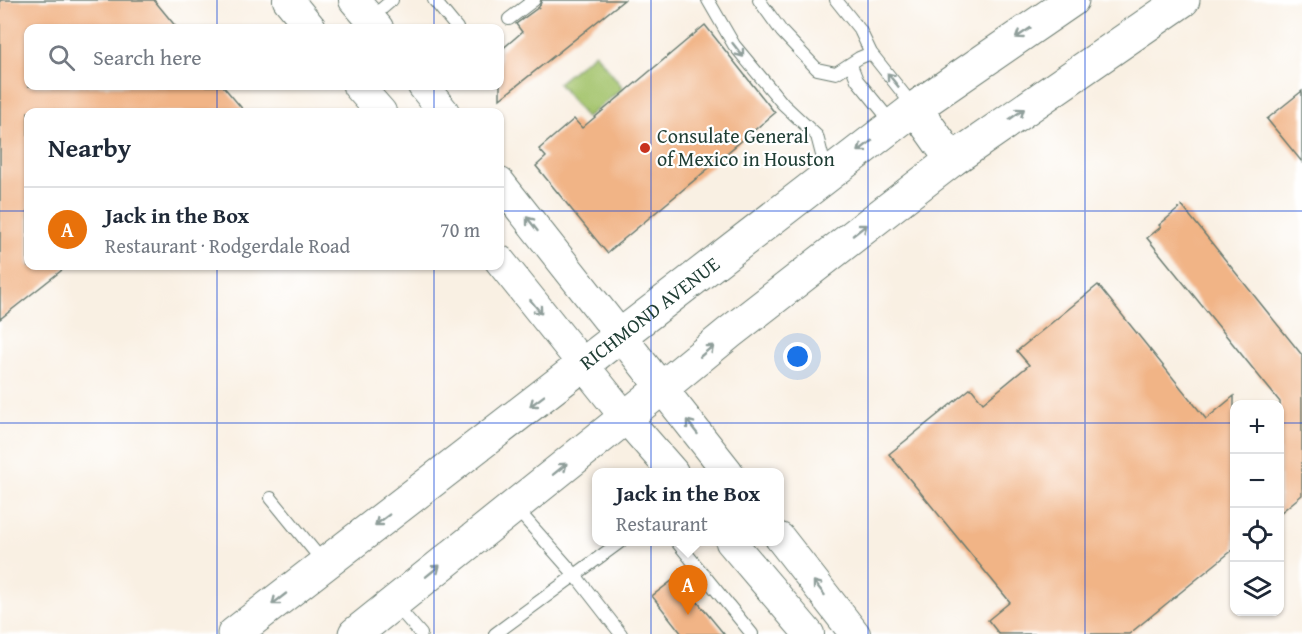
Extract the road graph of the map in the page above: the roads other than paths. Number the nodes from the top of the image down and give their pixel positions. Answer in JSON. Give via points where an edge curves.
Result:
{"nodes":[{"id":1,"x":288,"y":0,"type":"edge"},
{"id":2,"x":434,"y":0,"type":"edge"},
{"id":3,"x":534,"y":0,"type":"edge"},
{"id":4,"x":708,"y":0,"type":"edge"},
{"id":5,"x":759,"y":0,"type":"edge"},
{"id":6,"x":836,"y":0,"type":"edge"},
{"id":7,"x":1183,"y":0,"type":"edge"},
{"id":8,"x":1060,"y":3,"type":"edge"},
{"id":9,"x":509,"y":20,"type":"dead end"},
{"id":10,"x":308,"y":24,"type":"edge"},
{"id":11,"x":454,"y":24,"type":"edge"},
{"id":12,"x":871,"y":53,"type":"junction"},
{"id":13,"x":851,"y":64,"type":"junction"},
{"id":14,"x":362,"y":90,"type":"edge"},
{"id":15,"x":426,"y":90,"type":"edge"},
{"id":16,"x":377,"y":108,"type":"edge"},
{"id":17,"x":441,"y":108,"type":"edge"},
{"id":18,"x":904,"y":116,"type":"junction"},
{"id":19,"x":952,"y":160,"type":"junction"},
{"id":20,"x":828,"y":176,"type":"junction"},
{"id":21,"x":504,"y":188,"type":"edge"},
{"id":22,"x":504,"y":266,"type":"edge"},
{"id":23,"x":621,"y":336,"type":"junction"},
{"id":24,"x":583,"y":365,"type":"junction"},
{"id":25,"x":662,"y":388,"type":"junction"},
{"id":26,"x":625,"y":417,"type":"junction"},
{"id":27,"x":670,"y":468,"type":"edge"},
{"id":28,"x":725,"y":468,"type":"edge"},
{"id":29,"x":271,"y":498,"type":"dead end"},
{"id":30,"x":514,"y":506,"type":"junction"},
{"id":31,"x":784,"y":543,"type":"edge"},
{"id":32,"x":615,"y":546,"type":"edge"},
{"id":33,"x":680,"y":546,"type":"edge"},
{"id":34,"x":734,"y":546,"type":"edge"},
{"id":35,"x":324,"y":564,"type":"junction"},
{"id":36,"x":575,"y":575,"type":"junction"},
{"id":37,"x":394,"y":602,"type":"junction"},
{"id":38,"x":234,"y":634,"type":"edge"},
{"id":39,"x":355,"y":634,"type":"edge"},
{"id":40,"x":421,"y":634,"type":"edge"},
{"id":41,"x":495,"y":634,"type":"edge"},
{"id":42,"x":621,"y":634,"type":"edge"},
{"id":43,"x":752,"y":634,"type":"edge"},
{"id":44,"x":809,"y":634,"type":"edge"},
{"id":45,"x":855,"y":634,"type":"edge"}],
"edges":[{"from":1,"to":10,"type":"street"},
{"from":2,"to":11,"type":"lane"},
{"from":3,"to":9,"type":"lane"},
{"from":4,"to":20,"type":"lane","one_way":true,"via":[[734,45],[783,104],[817,136]]},
{"from":5,"to":13,"type":"lane","via":[[817,69],[837,73]]},
{"from":6,"to":12,"type":"lane","via":[[860,30]]},
{"from":19,"to":7,"type":"main road","one_way":true},
{"from":8,"to":18,"type":"main road","name":"RICHMOND AVENUE","one_way":true},
{"from":12,"to":13,"type":"lane"},
{"from":18,"to":12,"type":"lane","one_way":true},
{"from":13,"to":18,"type":"lane","via":[[857,80]]},
{"from":14,"to":16,"type":"street"},
{"from":15,"to":17,"type":"street"},
{"from":18,"to":19,"type":"main road"},
{"from":18,"to":20,"type":"main road","name":"RICHMOND AVENUE","one_way":true},
{"from":25,"to":19,"type":"main road","one_way":true},
{"from":20,"to":23,"type":"main road","name":"RICHMOND AVENUE"},
{"from":23,"to":21,"type":"street","one_way":true},
{"from":22,"to":24,"type":"street","one_way":true},
{"from":23,"to":24,"type":"main road","name":"RICHMOND AVENUE"},
{"from":23,"to":25,"type":"street"},
{"from":24,"to":26,"type":"street"},
{"from":24,"to":35,"type":"main road","name":"RICHMOND AVENUE","one_way":true},
{"from":25,"to":26,"type":"main road"},
{"from":28,"to":25,"type":"street","one_way":true},
{"from":26,"to":27,"type":"street"},
{"from":30,"to":26,"type":"main road","one_way":true},
{"from":29,"to":35,"type":"lane"},
{"from":30,"to":36,"type":"lane"},
{"from":37,"to":30,"type":"main road","one_way":true},
{"from":45,"to":31,"type":"street","one_way":true},
{"from":32,"to":36,"type":"lane"},
{"from":33,"to":43,"type":"lane"},
{"from":34,"to":44,"type":"street"},
{"from":35,"to":38,"type":"main road","name":"RICHMOND AVENUE","one_way":true},
{"from":36,"to":41,"type":"lane"},
{"from":36,"to":42,"type":"lane"},
{"from":37,"to":39,"type":"main road"},
{"from":37,"to":40,"type":"lane"}]}
